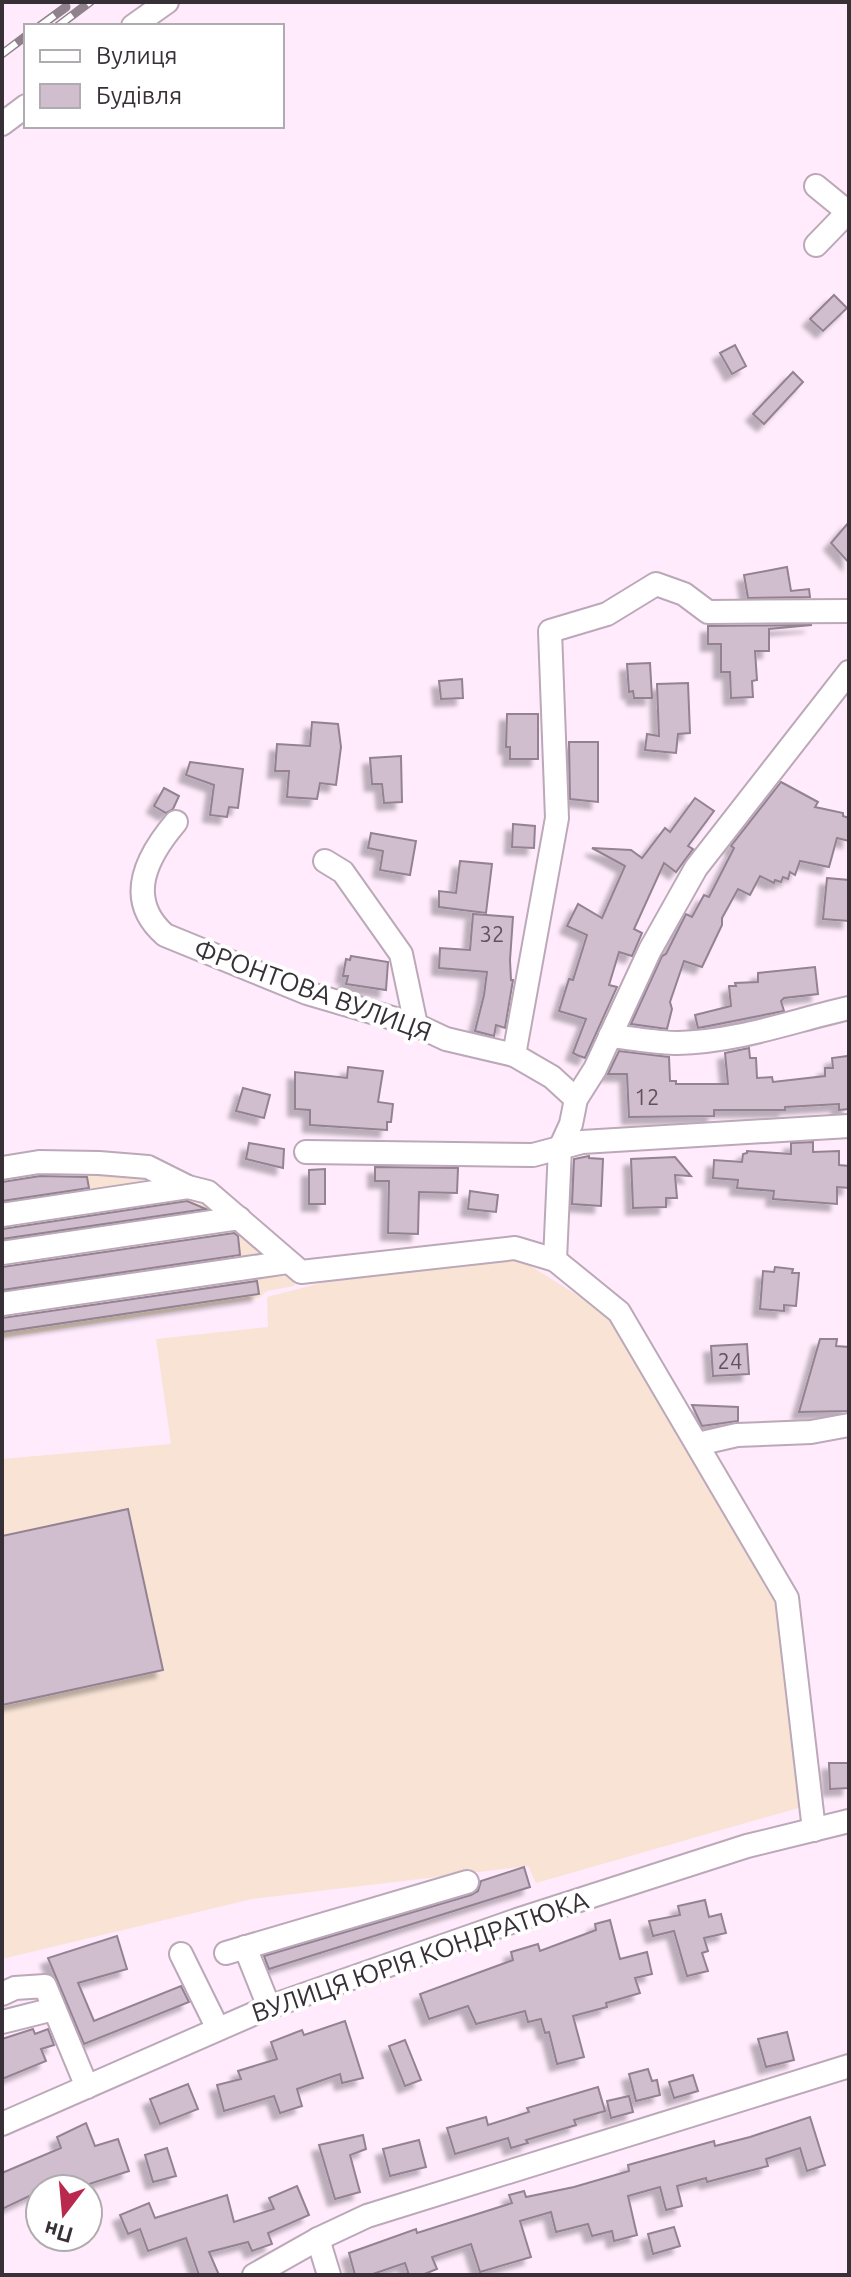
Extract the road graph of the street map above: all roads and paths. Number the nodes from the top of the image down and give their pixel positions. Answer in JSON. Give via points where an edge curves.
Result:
{"nodes":[{"id":1,"x":167,"y":2,"type":"edge"},
{"id":2,"x":136,"y":24,"type":"edge"},
{"id":3,"x":24,"y":108,"type":"edge"},
{"id":4,"x":2,"y":124,"type":"edge"},
{"id":5,"x":816,"y":186,"type":"dead end"},
{"id":6,"x":848,"y":214,"type":"edge"},
{"id":7,"x":816,"y":245,"type":"dead end"},
{"id":8,"x":849,"y":611,"type":"edge"},
{"id":9,"x":849,"y":672,"type":"edge"},
{"id":10,"x":176,"y":822,"type":"dead end"},
{"id":11,"x":325,"y":861,"type":"dead end"},
{"id":12,"x":849,"y":1008,"type":"edge"},
{"id":13,"x":416,"y":1025,"type":"junction"},
{"id":14,"x":610,"y":1036,"type":"junction"},
{"id":15,"x":514,"y":1055,"type":"junction"},
{"id":16,"x":576,"y":1099,"type":"junction"},
{"id":17,"x":849,"y":1126,"type":"edge"},
{"id":18,"x":560,"y":1148,"type":"junction"},
{"id":19,"x":306,"y":1152,"type":"dead end"},
{"id":20,"x":2,"y":1168,"type":"edge"},
{"id":21,"x":188,"y":1187,"type":"junction"},
{"id":22,"x":2,"y":1215,"type":"edge"},
{"id":23,"x":239,"y":1218,"type":"junction"},
{"id":24,"x":2,"y":1253,"type":"edge"},
{"id":25,"x":555,"y":1260,"type":"junction"},
{"id":26,"x":288,"y":1262,"type":"junction"},
{"id":27,"x":2,"y":1304,"type":"edge"},
{"id":28,"x":849,"y":1425,"type":"edge"},
{"id":29,"x":698,"y":1444,"type":"junction"},
{"id":30,"x":849,"y":1821,"type":"edge"},
{"id":31,"x":814,"y":1830,"type":"junction"},
{"id":32,"x":467,"y":1882,"type":"dead end"},
{"id":33,"x":181,"y":1954,"type":"dead end"},
{"id":34,"x":2,"y":1994,"type":"edge"},
{"id":35,"x":269,"y":2007,"type":"junction"},
{"id":36,"x":54,"y":2009,"type":"junction"},
{"id":37,"x":2,"y":2022,"type":"edge"},
{"id":38,"x":218,"y":2029,"type":"junction"},
{"id":39,"x":849,"y":2066,"type":"edge"},
{"id":40,"x":87,"y":2087,"type":"junction"},
{"id":41,"x":2,"y":2124,"type":"edge"},
{"id":42,"x":318,"y":2239,"type":"junction"},
{"id":43,"x":254,"y":2275,"type":"edge"},
{"id":44,"x":329,"y":2275,"type":"edge"}],
"edges":[{"from":1,"to":2,"type":"street"},
{"from":3,"to":4,"type":"street"},
{"from":5,"to":6,"type":"street"},
{"from":6,"to":7,"type":"street"},
{"from":8,"to":15,"type":"street","via":[[708,612],[684,594],[656,584],[607,614],[550,631],[557,818]]},
{"from":9,"to":14,"type":"street","via":[[696,868]]},
{"from":10,"to":13,"type":"street","name":"ФРОНТОВА ВУЛИЦЯ","via":[[159,842],[143,882],[149,917],[165,935],[307,993]]},
{"from":11,"to":13,"type":"street","via":[[343,872],[401,954]]},
{"from":12,"to":14,"type":"street","via":[[712,1041]]},
{"from":13,"to":15,"type":"street","name":"ФРОНТОВА ВУЛИЦЯ","via":[[446,1039]]},
{"from":14,"to":16,"type":"street"},
{"from":15,"to":16,"type":"street","name":"ФРОНТОВА ВУЛИЦЯ","via":[[552,1077]]},
{"from":16,"to":18,"type":"street"},
{"from":17,"to":18,"type":"street","via":[[582,1142]]},
{"from":18,"to":19,"type":"street","via":[[533,1155]]},
{"from":18,"to":25,"type":"street"},
{"from":20,"to":21,"type":"street","via":[[39,1162],[148,1167]]},
{"from":21,"to":22,"type":"street"},
{"from":21,"to":23,"type":"street","via":[[208,1192]]},
{"from":23,"to":24,"type":"street"},
{"from":23,"to":26,"type":"street"},
{"from":25,"to":26,"type":"street","via":[[515,1248],[301,1272]]},
{"from":25,"to":29,"type":"street","via":[[619,1312]]},
{"from":26,"to":27,"type":"street"},
{"from":28,"to":29,"type":"street","via":[[737,1435]]},
{"from":29,"to":31,"type":"street","via":[[787,1598]]},
{"from":30,"to":31,"type":"street","name":"ВУЛИЦЯ ЮРІЯ КОНДРАТЮКА"},
{"from":31,"to":35,"type":"street","name":"ВУЛИЦЯ ЮРІЯ КОНДРАТЮКА","via":[[747,1846],[517,1920]]},
{"from":32,"to":35,"type":"street","via":[[236,1950]]},
{"from":33,"to":38,"type":"street"},
{"from":34,"to":36,"type":"street","via":[[45,1986]]},
{"from":35,"to":38,"type":"street","name":"ВУЛИЦЯ ЮРІЯ КОНДРАТЮКА"},
{"from":36,"to":37,"type":"street"},
{"from":36,"to":40,"type":"street"},
{"from":38,"to":40,"type":"street","name":"ВУЛИЦЯ ЮРІЯ КОНДРАТЮКА"},
{"from":39,"to":42,"type":"street","via":[[367,2216]]},
{"from":40,"to":41,"type":"street","name":"ВУЛИЦЯ ЮРІЯ КОНДРАТЮКА"},
{"from":42,"to":43,"type":"street"},
{"from":42,"to":44,"type":"street"}]}
